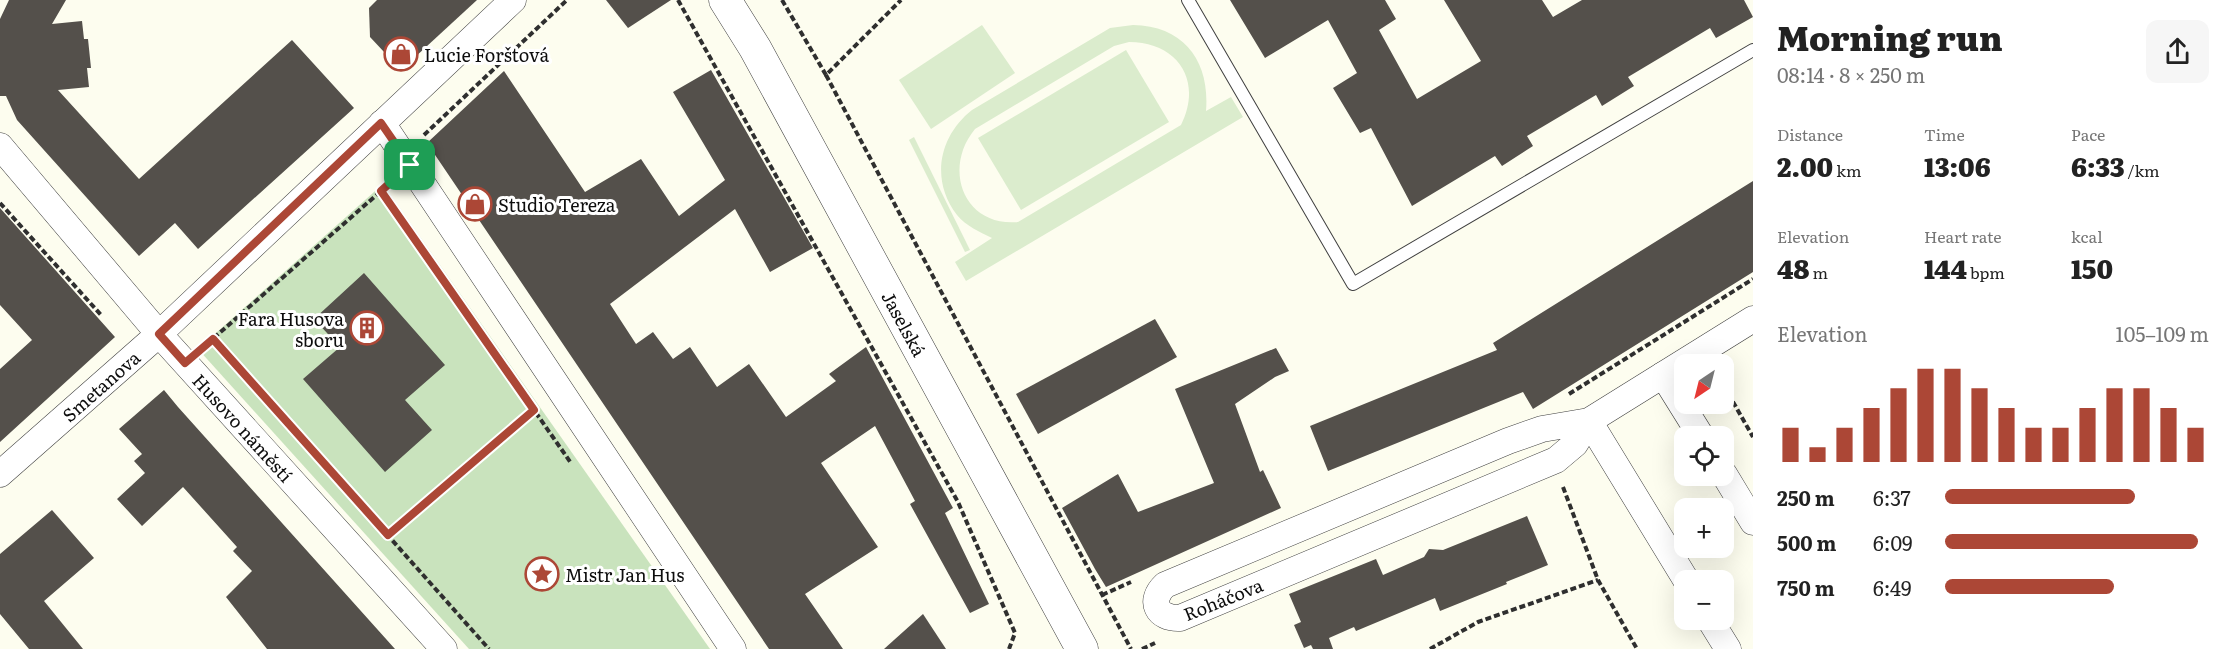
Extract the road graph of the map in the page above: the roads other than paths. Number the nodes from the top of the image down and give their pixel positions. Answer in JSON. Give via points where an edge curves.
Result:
{"nodes":[{"id":1,"x":513,"y":0,"type":"edge"},
{"id":2,"x":724,"y":0,"type":"edge"},
{"id":3,"x":1188,"y":0,"type":"edge"},
{"id":4,"x":1753,"y":50,"type":"edge"},
{"id":5,"x":381,"y":123,"type":"junction"},
{"id":6,"x":0,"y":146,"type":"edge"},
{"id":7,"x":1753,"y":319,"type":"edge"},
{"id":8,"x":159,"y":334,"type":"junction"},
{"id":9,"x":1663,"y":375,"type":"junction"},
{"id":10,"x":1589,"y":422,"type":"junction"},
{"id":11,"x":1695,"y":426,"type":"edge"},
{"id":12,"x":0,"y":474,"type":"edge"},
{"id":13,"x":1731,"y":486,"type":"edge"},
{"id":14,"x":1753,"y":522,"type":"edge"},
{"id":15,"x":1680,"y":570,"type":"edge"},
{"id":16,"x":1716,"y":630,"type":"edge"},
{"id":17,"x":444,"y":649,"type":"edge"},
{"id":18,"x":733,"y":649,"type":"edge"},
{"id":19,"x":1083,"y":649,"type":"edge"},
{"id":20,"x":1727,"y":649,"type":"edge"}],
"edges":[{"from":1,"to":5,"type":"street","name":"Smetanova"},
{"from":2,"to":19,"type":"street","name":"Jaselská","via":[[755,48]]},
{"from":3,"to":4,"type":"lane","via":[[1353,284]]},
{"from":5,"to":8,"type":"street","name":"Smetanova"},
{"from":5,"to":18,"type":"street"},
{"from":6,"to":8,"type":"street","name":"Husovo náměstí"},
{"from":7,"to":9,"type":"street","name":"Roháčova"},
{"from":8,"to":12,"type":"street","name":"Smetanova"},
{"from":8,"to":17,"type":"street","name":"Husovo náměstí"},
{"from":9,"to":10,"type":"street","name":"Roháčova"},
{"from":9,"to":11,"type":"street"},
{"from":10,"to":10,"type":"street","name":"Roháčova","via":[[1542,429],[1508,441],[1176,580],[1159,591],[1157,608],[1171,619],[1180,618],[1556,460],[1575,444]]},
{"from":10,"to":15,"type":"street"},
{"from":13,"to":14,"type":"street"},
{"from":16,"to":20,"type":"street"}]}
